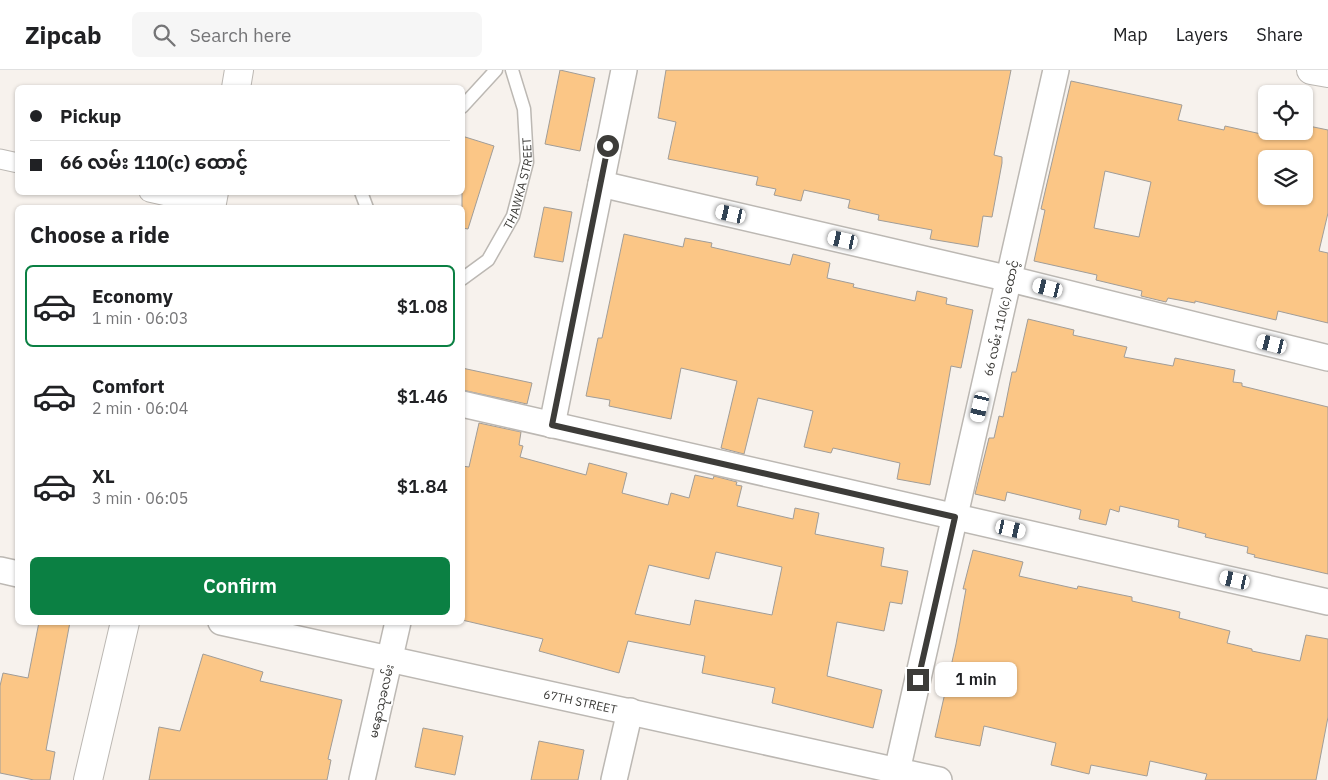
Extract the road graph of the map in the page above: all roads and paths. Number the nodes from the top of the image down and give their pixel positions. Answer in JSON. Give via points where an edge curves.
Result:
{"nodes":[{"id":1,"x":240,"y":70,"type":"edge"},
{"id":2,"x":496,"y":70,"type":"edge"},
{"id":3,"x":512,"y":70,"type":"edge"},
{"id":4,"x":624,"y":70,"type":"edge"},
{"id":5,"x":1056,"y":70,"type":"edge"},
{"id":6,"x":1311,"y":70,"type":"edge"},
{"id":7,"x":1328,"y":74,"type":"edge"},
{"id":8,"x":237,"y":85,"type":"edge"},
{"id":9,"x":465,"y":104,"type":"edge"},
{"id":10,"x":0,"y":159,"type":"edge"},
{"id":11,"x":15,"y":162,"type":"edge"},
{"id":12,"x":601,"y":184,"type":"junction"},
{"id":13,"x":168,"y":195,"type":"edge"},
{"id":14,"x":212,"y":202,"type":"edge"},
{"id":15,"x":465,"y":277,"type":"edge"},
{"id":16,"x":1010,"y":279,"type":"junction"},
{"id":17,"x":1328,"y":358,"type":"edge"},
{"id":18,"x":465,"y":405,"type":"edge"},
{"id":19,"x":552,"y":425,"type":"junction"},
{"id":20,"x":955,"y":517,"type":"junction"},
{"id":21,"x":0,"y":570,"type":"edge"},
{"id":22,"x":15,"y":573,"type":"edge"},
{"id":23,"x":1328,"y":602,"type":"edge"},
{"id":24,"x":123,"y":625,"type":"edge"},
{"id":25,"x":234,"y":625,"type":"edge"},
{"id":26,"x":397,"y":625,"type":"edge"},
{"id":27,"x":390,"y":660,"type":"junction"},
{"id":28,"x":630,"y":711,"type":"junction"},
{"id":29,"x":853,"y":770,"type":"edge"},
{"id":30,"x":897,"y":771,"type":"junction"},
{"id":31,"x":88,"y":780,"type":"edge"},
{"id":32,"x":362,"y":780,"type":"edge"},
{"id":33,"x":614,"y":780,"type":"edge"},
{"id":34,"x":939,"y":780,"type":"edge"}],
"edges":[{"from":1,"to":8,"type":"main road"},
{"from":2,"to":9,"type":"lane"},
{"from":3,"to":15,"type":"lane","name":"THAWKA STREET","via":[[524,109],[527,162],[509,223],[488,260]]},
{"from":4,"to":12,"type":"street"},
{"from":5,"to":16,"type":"street","name":"66 လမ်း 110(c) ထောင့်"},
{"from":6,"to":7,"type":"main road"},
{"from":10,"to":11,"type":"street"},
{"from":12,"to":16,"type":"street"},
{"from":12,"to":19,"type":"street"},
{"from":13,"to":14,"type":"street"},
{"from":16,"to":17,"type":"street"},
{"from":16,"to":20,"type":"street","name":"66 လမ်း 110(c) ထောင့်"},
{"from":18,"to":19,"type":"street"},
{"from":19,"to":20,"type":"street"},
{"from":20,"to":23,"type":"street"},
{"from":20,"to":30,"type":"street","name":"66 လမ်း 110(c) ထောင့်"},
{"from":21,"to":22,"type":"street"},
{"from":24,"to":31,"type":"main road"},
{"from":25,"to":27,"type":"street","name":"67TH STREET"},
{"from":26,"to":27,"type":"street","name":"မနောသုခလမ်း"},
{"from":27,"to":28,"type":"street","name":"67TH STREET"},
{"from":27,"to":32,"type":"street","name":"မနောသုခလမ်း"},
{"from":28,"to":29,"type":"street","name":"67TH STREET"},
{"from":28,"to":33,"type":"street"},
{"from":29,"to":30,"type":"street","name":"67TH STREET"},
{"from":30,"to":34,"type":"street","name":"67TH STREET"}]}
